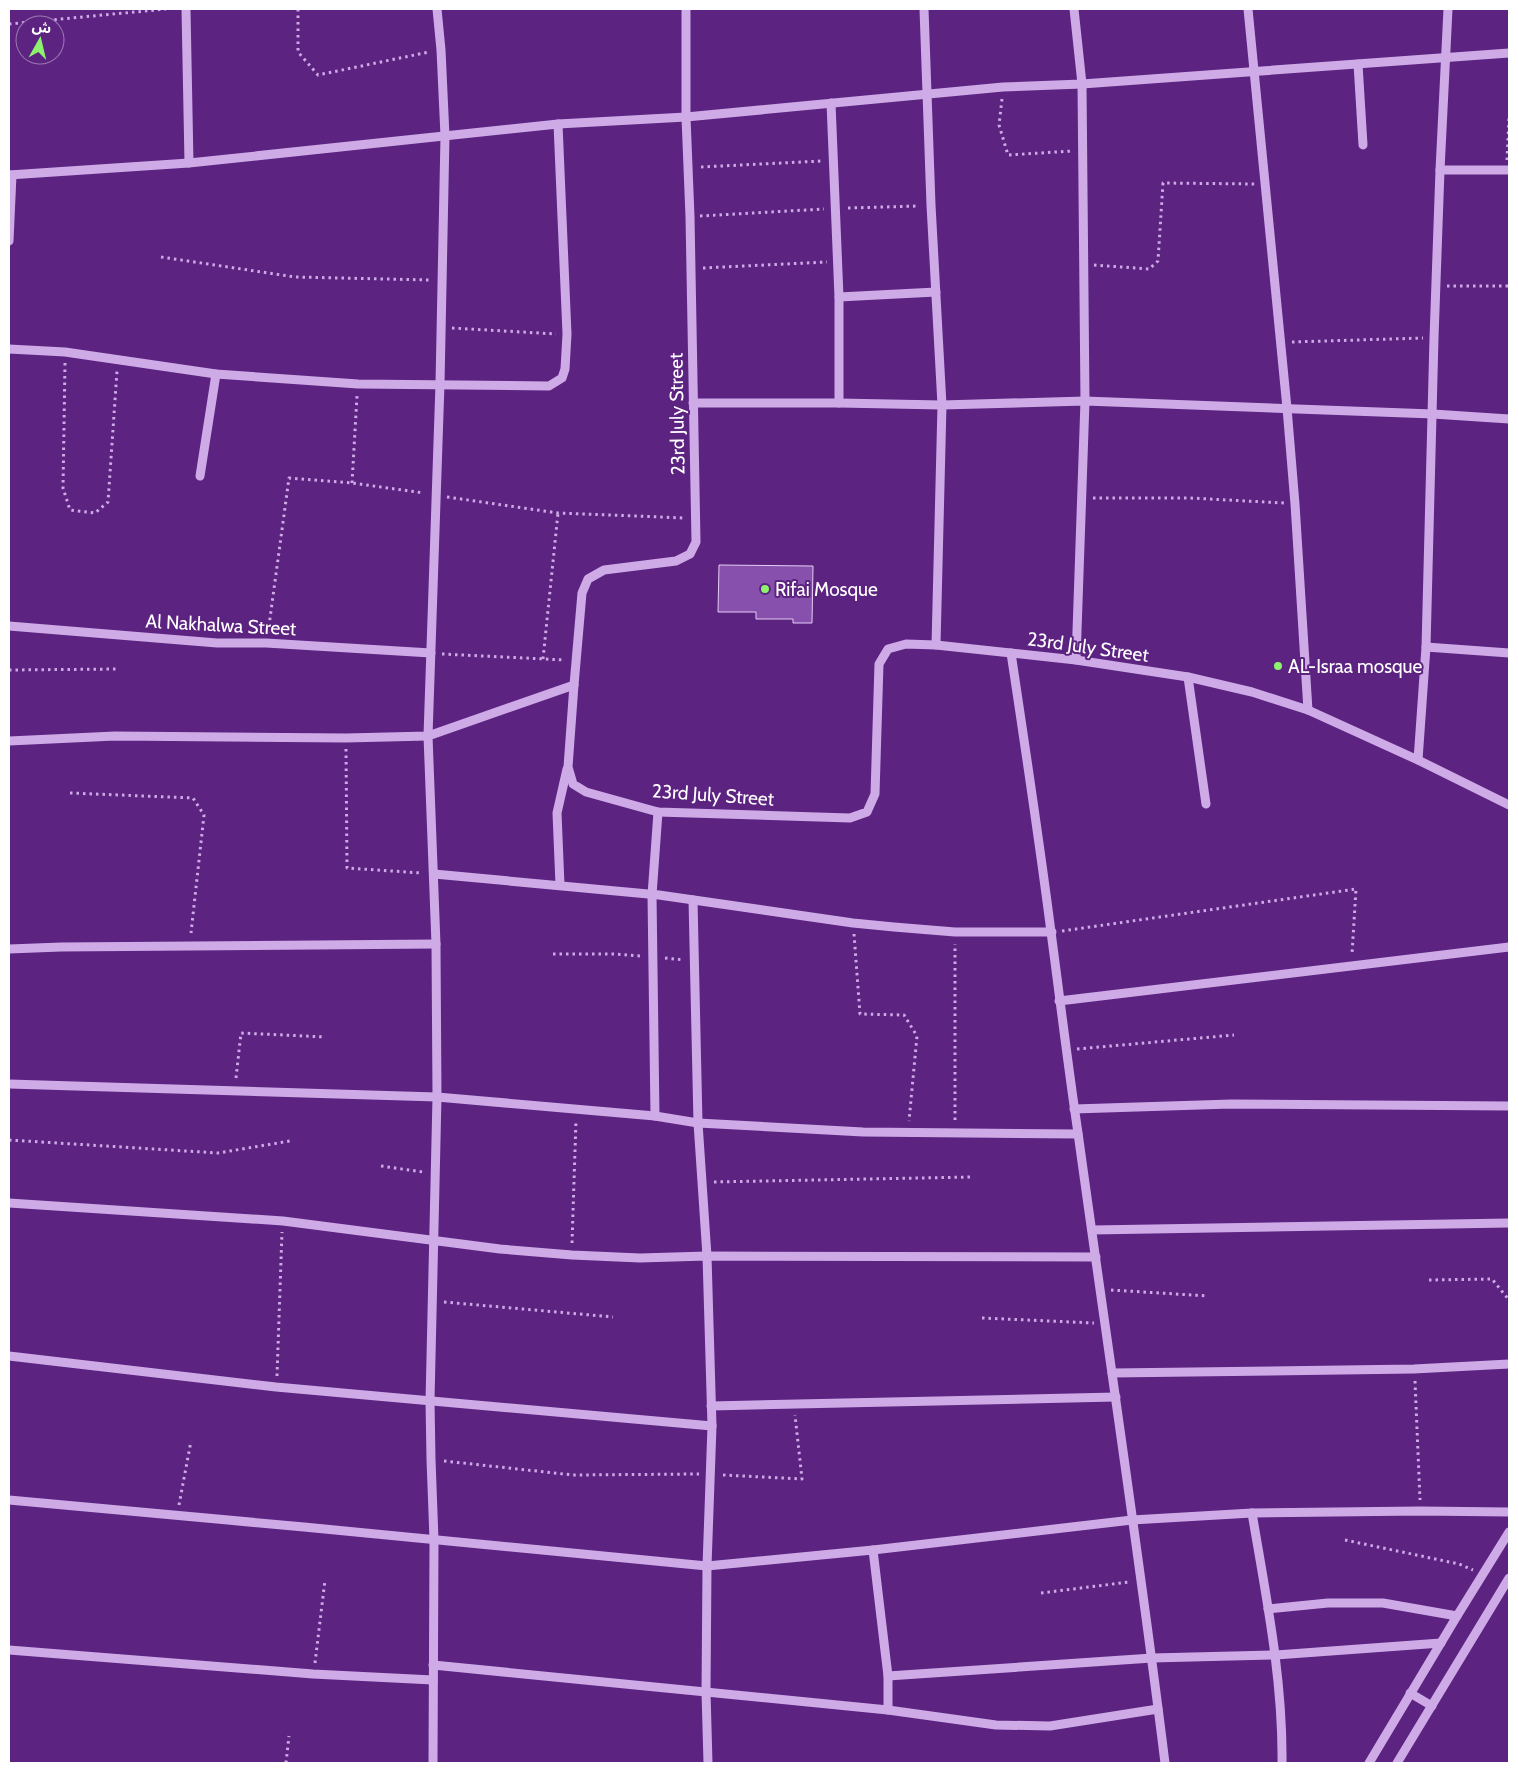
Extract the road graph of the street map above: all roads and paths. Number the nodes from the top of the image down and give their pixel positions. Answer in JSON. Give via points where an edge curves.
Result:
{"nodes":[{"id":1,"x":166,"y":9,"type":"edge"},
{"id":2,"x":186,"y":9,"type":"edge"},
{"id":3,"x":298,"y":9,"type":"edge"},
{"id":4,"x":437,"y":9,"type":"edge"},
{"id":5,"x":686,"y":9,"type":"edge"},
{"id":6,"x":924,"y":9,"type":"edge"},
{"id":7,"x":1074,"y":9,"type":"edge"},
{"id":8,"x":1248,"y":9,"type":"edge"},
{"id":9,"x":1448,"y":9,"type":"edge"},
{"id":10,"x":9,"y":24,"type":"edge"},
{"id":11,"x":441,"y":50,"type":"junction"},
{"id":12,"x":1509,"y":53,"type":"edge"},
{"id":13,"x":1446,"y":58,"type":"junction"},
{"id":14,"x":1358,"y":64,"type":"junction"},
{"id":15,"x":1253,"y":71,"type":"junction"},
{"id":16,"x":1082,"y":84,"type":"junction"},
{"id":17,"x":1003,"y":87,"type":"junction"},
{"id":18,"x":927,"y":93,"type":"junction"},
{"id":19,"x":831,"y":104,"type":"junction"},
{"id":20,"x":686,"y":117,"type":"junction"},
{"id":21,"x":1509,"y":118,"type":"edge"},
{"id":22,"x":558,"y":124,"type":"junction"},
{"id":23,"x":445,"y":136,"type":"junction"},
{"id":24,"x":1363,"y":145,"type":"dead end"},
{"id":25,"x":1082,"y":150,"type":"junction"},
{"id":26,"x":832,"y":160,"type":"junction"},
{"id":27,"x":189,"y":163,"type":"junction"},
{"id":28,"x":688,"y":167,"type":"junction"},
{"id":29,"x":1440,"y":170,"type":"junction"},
{"id":30,"x":1508,"y":170,"type":"edge"},
{"id":31,"x":10,"y":175,"type":"edge"},
{"id":32,"x":1265,"y":184,"type":"junction"},
{"id":33,"x":931,"y":206,"type":"junction"},
{"id":34,"x":835,"y":208,"type":"junction"},
{"id":35,"x":690,"y":217,"type":"junction"},
{"id":36,"x":9,"y":241,"type":"edge"},
{"id":37,"x":161,"y":257,"type":"dead end"},
{"id":38,"x":837,"y":262,"type":"junction"},
{"id":39,"x":1084,"y":265,"type":"junction"},
{"id":40,"x":690,"y":269,"type":"junction"},
{"id":41,"x":443,"y":280,"type":"junction"},
{"id":42,"x":1436,"y":286,"type":"junction"},
{"id":43,"x":1509,"y":286,"type":"edge"},
{"id":44,"x":936,"y":292,"type":"junction"},
{"id":45,"x":838,"y":297,"type":"junction"},
{"id":46,"x":442,"y":328,"type":"junction"},
{"id":47,"x":567,"y":334,"type":"junction"},
{"id":48,"x":1434,"y":338,"type":"junction"},
{"id":49,"x":1281,"y":342,"type":"junction"},
{"id":50,"x":9,"y":349,"type":"edge"},
{"id":51,"x":66,"y":352,"type":"junction"},
{"id":52,"x":118,"y":360,"type":"junction"},
{"id":53,"x":216,"y":374,"type":"junction"},
{"id":54,"x":358,"y":384,"type":"junction"},
{"id":55,"x":440,"y":384,"type":"junction"},
{"id":56,"x":1086,"y":401,"type":"junction"},
{"id":57,"x":693,"y":403,"type":"junction"},
{"id":58,"x":839,"y":403,"type":"junction"},
{"id":59,"x":942,"y":405,"type":"junction"},
{"id":60,"x":1287,"y":408,"type":"junction"},
{"id":61,"x":1433,"y":414,"type":"junction"},
{"id":62,"x":1509,"y":419,"type":"edge"},
{"id":63,"x":200,"y":476,"type":"dead end"},
{"id":64,"x":352,"y":483,"type":"junction"},
{"id":65,"x":437,"y":495,"type":"junction"},
{"id":66,"x":1082,"y":498,"type":"junction"},
{"id":67,"x":1295,"y":504,"type":"junction"},
{"id":68,"x":558,"y":513,"type":"junction"},
{"id":69,"x":696,"y":519,"type":"junction"},
{"id":70,"x":9,"y":626,"type":"edge"},
{"id":71,"x":266,"y":643,"type":"junction"},
{"id":72,"x":936,"y":645,"type":"junction"},
{"id":73,"x":1426,"y":647,"type":"junction"},
{"id":74,"x":431,"y":653,"type":"junction"},
{"id":75,"x":1011,"y":653,"type":"junction"},
{"id":76,"x":1509,"y":653,"type":"edge"},
{"id":77,"x":543,"y":659,"type":"junction"},
{"id":78,"x":1076,"y":660,"type":"junction"},
{"id":79,"x":576,"y":661,"type":"junction"},
{"id":80,"x":119,"y":669,"type":"dead end"},
{"id":81,"x":9,"y":670,"type":"edge"},
{"id":82,"x":1188,"y":677,"type":"junction"},
{"id":83,"x":574,"y":685,"type":"junction"},
{"id":84,"x":1308,"y":710,"type":"junction"},
{"id":85,"x":428,"y":736,"type":"junction"},
{"id":86,"x":346,"y":738,"type":"junction"},
{"id":87,"x":9,"y":741,"type":"edge"},
{"id":88,"x":1418,"y":760,"type":"junction"},
{"id":89,"x":568,"y":767,"type":"junction"},
{"id":90,"x":70,"y":793,"type":"dead end"},
{"id":91,"x":1206,"y":804,"type":"dead end"},
{"id":92,"x":1509,"y":805,"type":"edge"},
{"id":93,"x":658,"y":812,"type":"junction"},
{"id":94,"x":434,"y":874,"type":"junction"},
{"id":95,"x":560,"y":885,"type":"junction"},
{"id":96,"x":652,"y":894,"type":"junction"},
{"id":97,"x":693,"y":900,"type":"junction"},
{"id":98,"x":853,"y":923,"type":"junction"},
{"id":99,"x":955,"y":932,"type":"junction"},
{"id":100,"x":1052,"y":932,"type":"junction"},
{"id":101,"x":436,"y":944,"type":"junction"},
{"id":102,"x":190,"y":947,"type":"junction"},
{"id":103,"x":1509,"y":947,"type":"edge"},
{"id":104,"x":9,"y":949,"type":"edge"},
{"id":105,"x":553,"y":954,"type":"dead end"},
{"id":106,"x":652,"y":957,"type":"junction"},
{"id":107,"x":694,"y":961,"type":"junction"},
{"id":108,"x":1351,"y":965,"type":"junction"},
{"id":109,"x":1059,"y":1001,"type":"junction"},
{"id":110,"x":1234,"y":1035,"type":"dead end"},
{"id":111,"x":325,"y":1037,"type":"dead end"},
{"id":112,"x":1066,"y":1050,"type":"junction"},
{"id":113,"x":9,"y":1084,"type":"edge"},
{"id":114,"x":234,"y":1092,"type":"junction"},
{"id":115,"x":437,"y":1097,"type":"junction"},
{"id":116,"x":1509,"y":1106,"type":"edge"},
{"id":117,"x":576,"y":1109,"type":"junction"},
{"id":118,"x":1074,"y":1109,"type":"junction"},
{"id":119,"x":655,"y":1116,"type":"junction"},
{"id":120,"x":698,"y":1123,"type":"junction"},
{"id":121,"x":908,"y":1132,"type":"junction"},
{"id":122,"x":955,"y":1133,"type":"junction"},
{"id":123,"x":1078,"y":1134,"type":"junction"},
{"id":124,"x":9,"y":1140,"type":"edge"},
{"id":125,"x":290,"y":1140,"type":"dead end"},
{"id":126,"x":381,"y":1166,"type":"dead end"},
{"id":127,"x":436,"y":1173,"type":"junction"},
{"id":128,"x":971,"y":1177,"type":"dead end"},
{"id":129,"x":702,"y":1182,"type":"junction"},
{"id":130,"x":9,"y":1204,"type":"edge"},
{"id":131,"x":283,"y":1221,"type":"junction"},
{"id":132,"x":1509,"y":1223,"type":"edge"},
{"id":133,"x":1092,"y":1230,"type":"junction"},
{"id":134,"x":435,"y":1240,"type":"junction"},
{"id":135,"x":572,"y":1256,"type":"junction"},
{"id":136,"x":707,"y":1256,"type":"junction"},
{"id":137,"x":1096,"y":1257,"type":"junction"},
{"id":138,"x":1429,"y":1280,"type":"dead end"},
{"id":139,"x":1100,"y":1289,"type":"junction"},
{"id":140,"x":1208,"y":1296,"type":"dead end"},
{"id":141,"x":1509,"y":1300,"type":"edge"},
{"id":142,"x":433,"y":1301,"type":"junction"},
{"id":143,"x":613,"y":1316,"type":"dead end"},
{"id":144,"x":982,"y":1318,"type":"dead end"},
{"id":145,"x":1105,"y":1324,"type":"junction"},
{"id":146,"x":9,"y":1356,"type":"edge"},
{"id":147,"x":1509,"y":1364,"type":"edge"},
{"id":148,"x":1414,"y":1369,"type":"junction"},
{"id":149,"x":1112,"y":1373,"type":"junction"},
{"id":150,"x":276,"y":1387,"type":"junction"},
{"id":151,"x":1116,"y":1397,"type":"junction"},
{"id":152,"x":430,"y":1401,"type":"junction"},
{"id":153,"x":794,"y":1404,"type":"junction"},
{"id":154,"x":712,"y":1406,"type":"junction"},
{"id":155,"x":712,"y":1426,"type":"junction"},
{"id":156,"x":191,"y":1441,"type":"dead end"},
{"id":157,"x":431,"y":1459,"type":"junction"},
{"id":158,"x":711,"y":1474,"type":"junction"},
{"id":159,"x":9,"y":1500,"type":"edge"},
{"id":160,"x":1420,"y":1511,"type":"junction"},
{"id":161,"x":1509,"y":1512,"type":"edge"},
{"id":162,"x":1252,"y":1513,"type":"junction"},
{"id":163,"x":178,"y":1516,"type":"junction"},
{"id":164,"x":1132,"y":1520,"type":"junction"},
{"id":165,"x":1509,"y":1532,"type":"edge"},
{"id":166,"x":434,"y":1540,"type":"junction"},
{"id":167,"x":1345,"y":1540,"type":"dead end"},
{"id":168,"x":873,"y":1550,"type":"junction"},
{"id":169,"x":707,"y":1566,"type":"junction"},
{"id":170,"x":1483,"y":1574,"type":"junction"},
{"id":171,"x":1509,"y":1578,"type":"edge"},
{"id":172,"x":325,"y":1580,"type":"dead end"},
{"id":173,"x":1142,"y":1581,"type":"junction"},
{"id":174,"x":1041,"y":1593,"type":"dead end"},
{"id":175,"x":1268,"y":1609,"type":"junction"},
{"id":176,"x":1457,"y":1616,"type":"junction"},
{"id":177,"x":1441,"y":1643,"type":"junction"},
{"id":178,"x":9,"y":1650,"type":"edge"},
{"id":179,"x":1276,"y":1655,"type":"junction"},
{"id":180,"x":1152,"y":1658,"type":"junction"},
{"id":181,"x":433,"y":1665,"type":"junction"},
{"id":182,"x":314,"y":1674,"type":"junction"},
{"id":183,"x":888,"y":1676,"type":"junction"},
{"id":184,"x":433,"y":1680,"type":"junction"},
{"id":185,"x":706,"y":1692,"type":"junction"},
{"id":186,"x":1410,"y":1693,"type":"junction"},
{"id":187,"x":1432,"y":1706,"type":"junction"},
{"id":188,"x":1158,"y":1709,"type":"junction"},
{"id":189,"x":888,"y":1710,"type":"junction"},
{"id":190,"x":289,"y":1736,"type":"dead end"},
{"id":191,"x":286,"y":1763,"type":"edge"},
{"id":192,"x":433,"y":1763,"type":"edge"},
{"id":193,"x":708,"y":1763,"type":"edge"},
{"id":194,"x":1165,"y":1763,"type":"edge"},
{"id":195,"x":1282,"y":1763,"type":"edge"},
{"id":196,"x":1369,"y":1763,"type":"edge"},
{"id":197,"x":1397,"y":1763,"type":"edge"}],
"edges":[{"from":1,"to":10,"type":"path"},
{"from":2,"to":27,"type":"street"},
{"from":3,"to":11,"type":"path","via":[[298,52],[318,75]]},
{"from":4,"to":11,"type":"street"},
{"from":5,"to":20,"type":"street","name":"23rd July Street"},
{"from":6,"to":18,"type":"street"},
{"from":7,"to":16,"type":"street"},
{"from":8,"to":15,"type":"street"},
{"from":9,"to":13,"type":"street"},
{"from":11,"to":23,"type":"street"},
{"from":12,"to":13,"type":"street"},
{"from":13,"to":14,"type":"street"},
{"from":13,"to":29,"type":"street"},
{"from":14,"to":15,"type":"street"},
{"from":14,"to":24,"type":"street"},
{"from":15,"to":16,"type":"street"},
{"from":15,"to":32,"type":"street"},
{"from":16,"to":17,"type":"street"},
{"from":16,"to":25,"type":"street"},
{"from":17,"to":18,"type":"street"},
{"from":17,"to":25,"type":"path","via":[[999,125],[1008,155]]},
{"from":18,"to":19,"type":"street"},
{"from":18,"to":33,"type":"street"},
{"from":19,"to":20,"type":"street"},
{"from":19,"to":26,"type":"street"},
{"from":20,"to":22,"type":"street"},
{"from":20,"to":28,"type":"street","name":"23rd July Street"},
{"from":21,"to":30,"type":"path"},
{"from":22,"to":23,"type":"street"},
{"from":22,"to":47,"type":"street"},
{"from":23,"to":27,"type":"street"},
{"from":23,"to":41,"type":"street"},
{"from":25,"to":39,"type":"street"},
{"from":26,"to":28,"type":"path"},
{"from":26,"to":34,"type":"street"},
{"from":27,"to":31,"type":"street"},
{"from":28,"to":35,"type":"street","name":"23rd July Street"},
{"from":29,"to":30,"type":"street"},
{"from":29,"to":42,"type":"street"},
{"from":31,"to":36,"type":"street"},
{"from":32,"to":39,"type":"path","via":[[1163,183],[1158,262],[1149,269]]},
{"from":32,"to":49,"type":"street"},
{"from":33,"to":34,"type":"path"},
{"from":33,"to":44,"type":"street"},
{"from":34,"to":35,"type":"path"},
{"from":34,"to":38,"type":"street"},
{"from":35,"to":40,"type":"street","name":"23rd July Street"},
{"from":37,"to":41,"type":"path","via":[[295,277]]},
{"from":38,"to":40,"type":"path"},
{"from":38,"to":45,"type":"street"},
{"from":39,"to":56,"type":"street"},
{"from":40,"to":57,"type":"street","name":"23rd July Street"},
{"from":41,"to":46,"type":"street"},
{"from":42,"to":43,"type":"path"},
{"from":42,"to":48,"type":"street"},
{"from":44,"to":45,"type":"street"},
{"from":44,"to":59,"type":"street"},
{"from":45,"to":58,"type":"street"},
{"from":46,"to":47,"type":"path"},
{"from":46,"to":55,"type":"street"},
{"from":47,"to":55,"type":"street","via":[[566,369],[562,378],[549,386]]},
{"from":48,"to":49,"type":"path"},
{"from":48,"to":61,"type":"street"},
{"from":49,"to":60,"type":"street"},
{"from":50,"to":51,"type":"street"},
{"from":51,"to":52,"type":"street"},
{"from":51,"to":52,"type":"path","via":[[63,488],[70,510],[95,513],[108,502]]},
{"from":52,"to":53,"type":"street"},
{"from":53,"to":54,"type":"street"},
{"from":53,"to":63,"type":"street"},
{"from":54,"to":55,"type":"street"},
{"from":54,"to":64,"type":"path"},
{"from":55,"to":65,"type":"street"},
{"from":56,"to":59,"type":"street"},
{"from":56,"to":60,"type":"street"},
{"from":56,"to":66,"type":"street"},
{"from":57,"to":58,"type":"street"},
{"from":57,"to":69,"type":"street","name":"23rd July Street"},
{"from":58,"to":59,"type":"street"},
{"from":59,"to":72,"type":"street"},
{"from":60,"to":61,"type":"street"},
{"from":60,"to":67,"type":"street"},
{"from":61,"to":62,"type":"street"},
{"from":61,"to":73,"type":"street"},
{"from":64,"to":65,"type":"path"},
{"from":64,"to":71,"type":"path","via":[[289,478]]},
{"from":65,"to":68,"type":"path"},
{"from":65,"to":74,"type":"street"},
{"from":66,"to":67,"type":"path","via":[[1190,498]]},
{"from":66,"to":78,"type":"street"},
{"from":67,"to":84,"type":"street"},
{"from":68,"to":69,"type":"path"},
{"from":68,"to":77,"type":"path"},
{"from":69,"to":79,"type":"street","name":"23rd July Street","via":[[696,542],[690,554],[676,561],[604,570],[588,579],[582,593]]},
{"from":70,"to":71,"type":"street","name":"Al Nakhalwa Street","via":[[217,643]]},
{"from":71,"to":74,"type":"street","name":"Al Nakhalwa Street"},
{"from":72,"to":75,"type":"street","name":"23rd July Street"},
{"from":72,"to":93,"type":"street","name":"23rd July Street","via":[[906,644],[888,649],[879,664],[875,794],[867,812],[850,818]]},
{"from":73,"to":76,"type":"street"},
{"from":73,"to":88,"type":"street"},
{"from":74,"to":77,"type":"path"},
{"from":74,"to":85,"type":"street"},
{"from":75,"to":78,"type":"street","name":"23rd July Street"},
{"from":75,"to":100,"type":"street"},
{"from":77,"to":79,"type":"path"},
{"from":78,"to":82,"type":"street","name":"23rd July Street"},
{"from":79,"to":83,"type":"street","name":"23rd July Street"},
{"from":80,"to":81,"type":"path"},
{"from":82,"to":84,"type":"street","name":"23rd July Street","via":[[1252,692]]},
{"from":82,"to":91,"type":"street"},
{"from":83,"to":85,"type":"street"},
{"from":83,"to":89,"type":"street","name":"23rd July Street"},
{"from":84,"to":88,"type":"street","name":"23rd July Street"},
{"from":85,"to":86,"type":"street"},
{"from":85,"to":94,"type":"street"},
{"from":86,"to":87,"type":"street","via":[[115,736]]},
{"from":86,"to":94,"type":"path","via":[[347,868]]},
{"from":88,"to":92,"type":"street","name":"23rd July Street"},
{"from":89,"to":93,"type":"street","name":"23rd July Street","via":[[573,784],[586,792]]},
{"from":89,"to":95,"type":"street","via":[[557,813]]},
{"from":90,"to":102,"type":"path","via":[[193,798],[204,816]]},
{"from":93,"to":96,"type":"street"},
{"from":94,"to":95,"type":"street"},
{"from":94,"to":101,"type":"street"},
{"from":95,"to":96,"type":"street"},
{"from":96,"to":97,"type":"street"},
{"from":96,"to":106,"type":"street"},
{"from":97,"to":98,"type":"street"},
{"from":97,"to":107,"type":"street"},
{"from":98,"to":99,"type":"street"},
{"from":98,"to":121,"type":"path","via":[[860,1014],[904,1015],[917,1036]]},
{"from":99,"to":100,"type":"street"},
{"from":99,"to":122,"type":"path"},
{"from":100,"to":108,"type":"path","via":[[1356,889]]},
{"from":100,"to":109,"type":"street"},
{"from":101,"to":102,"type":"street"},
{"from":101,"to":115,"type":"street"},
{"from":102,"to":104,"type":"street"},
{"from":103,"to":108,"type":"street"},
{"from":105,"to":106,"type":"path"},
{"from":106,"to":107,"type":"path"},
{"from":106,"to":119,"type":"street"},
{"from":107,"to":120,"type":"street"},
{"from":108,"to":109,"type":"street"},
{"from":109,"to":112,"type":"street"},
{"from":110,"to":112,"type":"path"},
{"from":111,"to":114,"type":"path","via":[[241,1033]]},
{"from":112,"to":118,"type":"street"},
{"from":113,"to":114,"type":"street"},
{"from":114,"to":115,"type":"street"},
{"from":115,"to":117,"type":"street"},
{"from":115,"to":127,"type":"street"},
{"from":116,"to":118,"type":"street","via":[[1231,1104]]},
{"from":117,"to":119,"type":"street"},
{"from":117,"to":135,"type":"path"},
{"from":118,"to":123,"type":"street"},
{"from":119,"to":120,"type":"street"},
{"from":120,"to":121,"type":"street"},
{"from":120,"to":129,"type":"street"},
{"from":121,"to":122,"type":"street"},
{"from":122,"to":123,"type":"street"},
{"from":123,"to":133,"type":"street"},
{"from":124,"to":125,"type":"path","via":[[218,1153]]},
{"from":126,"to":127,"type":"path"},
{"from":127,"to":134,"type":"street"},
{"from":128,"to":129,"type":"path"},
{"from":129,"to":136,"type":"street"},
{"from":130,"to":131,"type":"street"},
{"from":131,"to":134,"type":"street"},
{"from":131,"to":150,"type":"path"},
{"from":132,"to":133,"type":"street"},
{"from":133,"to":137,"type":"street"},
{"from":134,"to":135,"type":"street"},
{"from":134,"to":142,"type":"street"},
{"from":135,"to":136,"type":"street"},
{"from":136,"to":137,"type":"street"},
{"from":136,"to":154,"type":"street"},
{"from":137,"to":139,"type":"street"},
{"from":138,"to":141,"type":"path","via":[[1492,1279]]},
{"from":139,"to":140,"type":"path"},
{"from":139,"to":145,"type":"street"},
{"from":142,"to":143,"type":"path"},
{"from":142,"to":152,"type":"street"},
{"from":144,"to":145,"type":"path"},
{"from":145,"to":149,"type":"street"},
{"from":146,"to":150,"type":"street"},
{"from":147,"to":148,"type":"street"},
{"from":148,"to":149,"type":"street"},
{"from":148,"to":160,"type":"path"},
{"from":149,"to":151,"type":"street"},
{"from":150,"to":152,"type":"street"},
{"from":151,"to":153,"type":"street"},
{"from":151,"to":164,"type":"street"},
{"from":152,"to":155,"type":"street"},
{"from":152,"to":157,"type":"street"},
{"from":153,"to":154,"type":"street"},
{"from":153,"to":158,"type":"path","via":[[802,1479]]},
{"from":154,"to":155,"type":"street"},
{"from":155,"to":158,"type":"street"},
{"from":156,"to":163,"type":"path"},
{"from":157,"to":158,"type":"path","via":[[573,1475]]},
{"from":157,"to":166,"type":"street"},
{"from":158,"to":169,"type":"street"},
{"from":159,"to":163,"type":"street"},
{"from":160,"to":161,"type":"street"},
{"from":160,"to":162,"type":"street"},
{"from":162,"to":164,"type":"street"},
{"from":162,"to":175,"type":"street"},
{"from":163,"to":166,"type":"street"},
{"from":164,"to":168,"type":"street"},
{"from":164,"to":173,"type":"street"},
{"from":165,"to":170,"type":"street"},
{"from":166,"to":169,"type":"street"},
{"from":166,"to":181,"type":"street"},
{"from":167,"to":170,"type":"path","via":[[1459,1564]]},
{"from":168,"to":169,"type":"street"},
{"from":168,"to":183,"type":"street"},
{"from":169,"to":185,"type":"street"},
{"from":170,"to":176,"type":"street"},
{"from":171,"to":187,"type":"street"},
{"from":172,"to":182,"type":"path"},
{"from":173,"to":174,"type":"path"},
{"from":173,"to":180,"type":"street"},
{"from":175,"to":176,"type":"street","via":[[1376,1603]]},
{"from":175,"to":179,"type":"street"},
{"from":176,"to":177,"type":"street"},
{"from":177,"to":179,"type":"street"},
{"from":177,"to":186,"type":"street"},
{"from":178,"to":182,"type":"street"},
{"from":179,"to":180,"type":"street"},
{"from":179,"to":195,"type":"street"},
{"from":180,"to":183,"type":"street"},
{"from":180,"to":188,"type":"street"},
{"from":181,"to":184,"type":"street"},
{"from":181,"to":185,"type":"street"},
{"from":182,"to":184,"type":"street"},
{"from":183,"to":189,"type":"street"},
{"from":184,"to":192,"type":"street"},
{"from":185,"to":189,"type":"street"},
{"from":185,"to":193,"type":"street"},
{"from":186,"to":187,"type":"street"},
{"from":186,"to":196,"type":"street"},
{"from":187,"to":197,"type":"street"},
{"from":188,"to":189,"type":"street","via":[[1050,1726],[996,1725]]},
{"from":188,"to":194,"type":"street"},
{"from":190,"to":191,"type":"path"}]}
